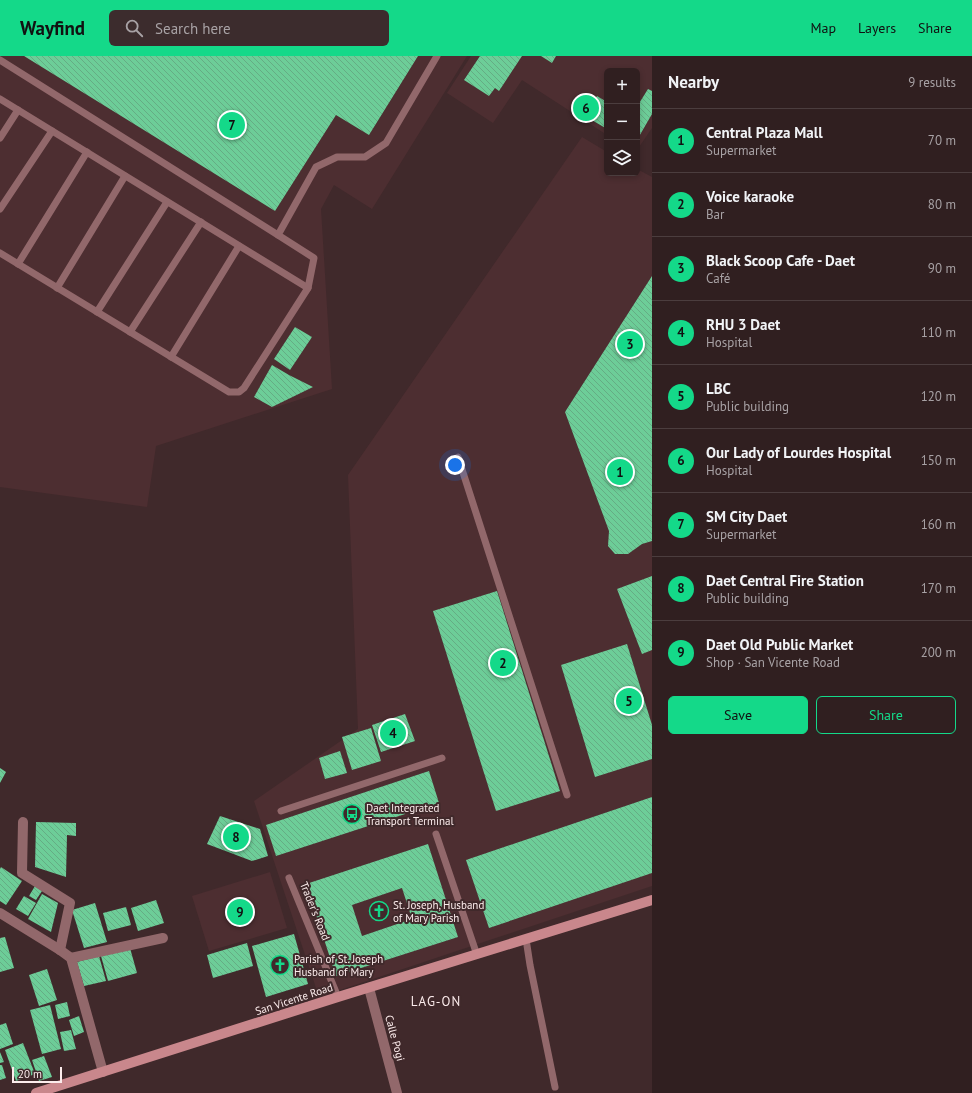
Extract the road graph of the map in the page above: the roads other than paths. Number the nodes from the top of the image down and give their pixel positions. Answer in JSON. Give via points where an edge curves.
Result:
{"nodes":[{"id":1,"x":437,"y":56,"type":"edge"},
{"id":2,"x":0,"y":60,"type":"edge"},
{"id":3,"x":0,"y":99,"type":"edge"},
{"id":4,"x":18,"y":110,"type":"junction"},
{"id":5,"x":52,"y":131,"type":"junction"},
{"id":6,"x":0,"y":138,"type":"edge"},
{"id":7,"x":87,"y":152,"type":"junction"},
{"id":8,"x":125,"y":176,"type":"junction"},
{"id":9,"x":167,"y":202,"type":"junction"},
{"id":10,"x":0,"y":209,"type":"edge"},
{"id":11,"x":200,"y":222,"type":"junction"},
{"id":12,"x":278,"y":235,"type":"junction"},
{"id":13,"x":239,"y":246,"type":"junction"},
{"id":14,"x":0,"y":253,"type":"edge"},
{"id":15,"x":18,"y":264,"type":"junction"},
{"id":16,"x":57,"y":288,"type":"junction"},
{"id":17,"x":308,"y":288,"type":"junction"},
{"id":18,"x":97,"y":312,"type":"junction"},
{"id":19,"x":130,"y":332,"type":"junction"},
{"id":20,"x":171,"y":357,"type":"junction"},
{"id":21,"x":458,"y":458,"type":"dead end"},
{"id":22,"x":442,"y":758,"type":"dead end"},
{"id":23,"x":567,"y":795,"type":"dead end"},
{"id":24,"x":281,"y":811,"type":"dead end"},
{"id":25,"x":23,"y":822,"type":"dead end"},
{"id":26,"x":436,"y":834,"type":"dead end"},
{"id":27,"x":289,"y":878,"type":"dead end"},
{"id":28,"x":652,"y":900,"type":"edge"},
{"id":29,"x":0,"y":913,"type":"edge"},
{"id":30,"x":163,"y":938,"type":"dead end"},
{"id":31,"x":526,"y":939,"type":"junction"},
{"id":32,"x":60,"y":950,"type":"junction"},
{"id":33,"x":477,"y":955,"type":"junction"},
{"id":34,"x":71,"y":958,"type":"junction"},
{"id":35,"x":370,"y":988,"type":"junction"},
{"id":36,"x":338,"y":997,"type":"junction"},
{"id":37,"x":103,"y":1072,"type":"junction"},
{"id":38,"x":555,"y":1087,"type":"dead end"},
{"id":39,"x":36,"y":1093,"type":"edge"},
{"id":40,"x":397,"y":1093,"type":"edge"}],
"edges":[{"from":1,"to":12,"type":"lane","via":[[386,143],[365,156],[337,156],[316,167]]},
{"from":2,"to":12,"type":"lane"},
{"from":3,"to":4,"type":"lane"},
{"from":4,"to":5,"type":"lane"},
{"from":4,"to":6,"type":"lane"},
{"from":5,"to":7,"type":"lane"},
{"from":5,"to":10,"type":"lane"},
{"from":7,"to":8,"type":"lane"},
{"from":7,"to":15,"type":"lane"},
{"from":8,"to":9,"type":"lane"},
{"from":8,"to":16,"type":"lane"},
{"from":9,"to":11,"type":"lane"},
{"from":9,"to":18,"type":"lane"},
{"from":11,"to":13,"type":"lane"},
{"from":11,"to":19,"type":"lane"},
{"from":12,"to":17,"type":"lane","via":[[314,258]]},
{"from":13,"to":17,"type":"lane"},
{"from":13,"to":20,"type":"lane"},
{"from":14,"to":15,"type":"lane"},
{"from":15,"to":16,"type":"lane"},
{"from":16,"to":18,"type":"lane"},
{"from":17,"to":20,"type":"lane","via":[[239,392],[229,392]]},
{"from":18,"to":19,"type":"lane"},
{"from":19,"to":20,"type":"lane"},
{"from":21,"to":23,"type":"lane"},
{"from":22,"to":24,"type":"lane"},
{"from":25,"to":32,"type":"street","via":[[22,874],[70,903]]},
{"from":26,"to":33,"type":"lane"},
{"from":27,"to":36,"type":"lane","name":"Trader's Road"},
{"from":28,"to":31,"type":"main road","name":"San Vicente Road"},
{"from":29,"to":32,"type":"street"},
{"from":30,"to":34,"type":"street"},
{"from":31,"to":33,"type":"main road","name":"San Vicente Road"},
{"from":31,"to":38,"type":"lane"},
{"from":32,"to":34,"type":"street"},
{"from":33,"to":35,"type":"main road","name":"San Vicente Road"},
{"from":34,"to":37,"type":"street"},
{"from":35,"to":36,"type":"main road","name":"San Vicente Road"},
{"from":35,"to":40,"type":"street","name":"Calle Pogi"},
{"from":36,"to":37,"type":"main road","name":"San Vicente Road"},
{"from":37,"to":39,"type":"main road","name":"San Vicente Road"}]}
